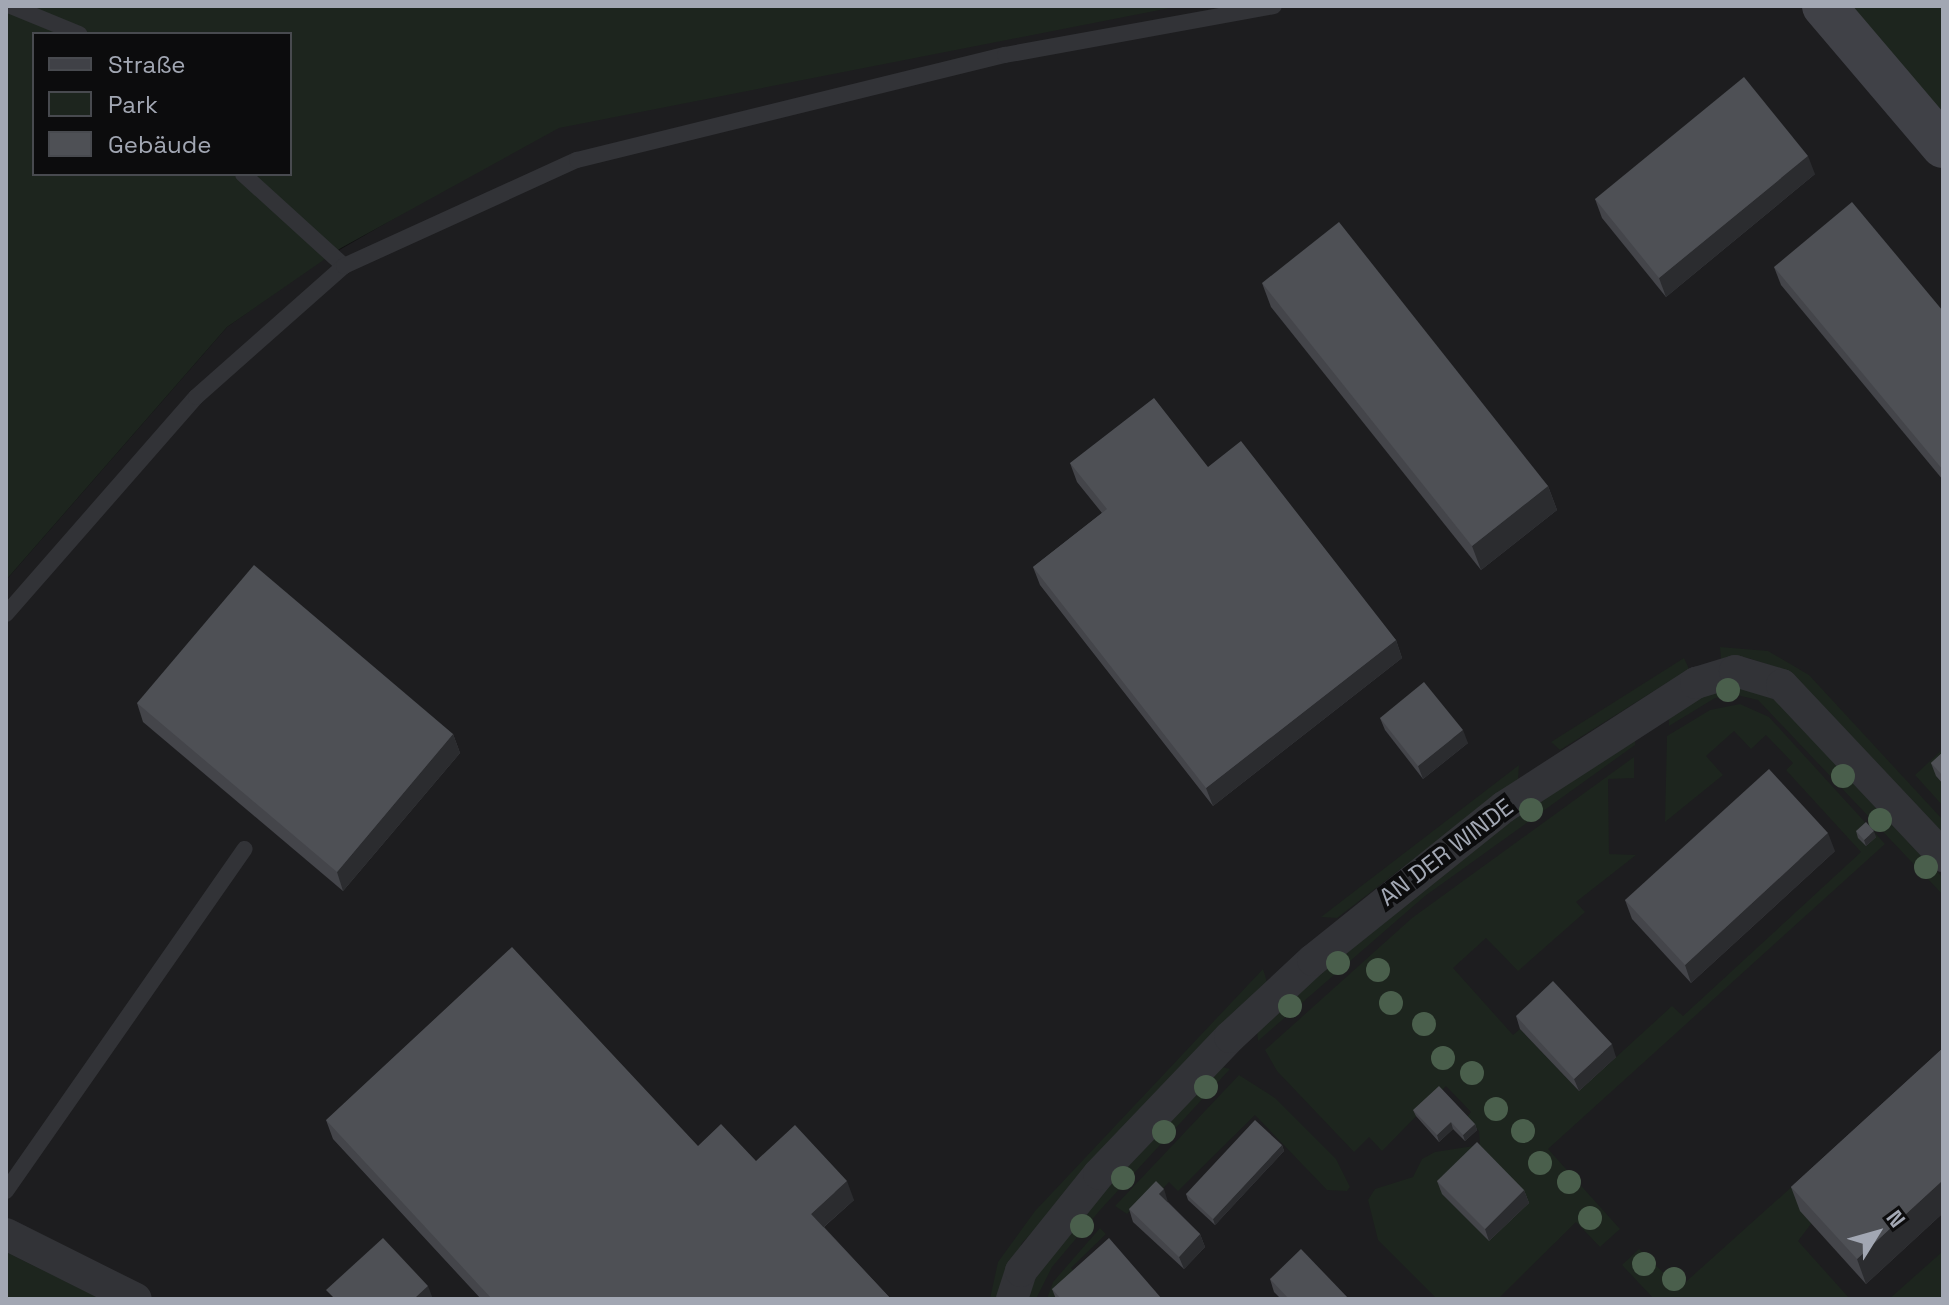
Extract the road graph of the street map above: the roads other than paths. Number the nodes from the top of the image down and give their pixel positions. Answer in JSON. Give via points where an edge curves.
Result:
{"nodes":[{"id":1,"x":11,"y":6,"type":"edge"},
{"id":2,"x":1274,"y":6,"type":"edge"},
{"id":3,"x":1824,"y":6,"type":"edge"},
{"id":4,"x":74,"y":32,"type":"edge"},
{"id":5,"x":1943,"y":146,"type":"edge"},
{"id":6,"x":245,"y":176,"type":"edge"},
{"id":7,"x":344,"y":266,"type":"junction"},
{"id":8,"x":6,"y":614,"type":"edge"},
{"id":9,"x":245,"y":849,"type":"dead end"},
{"id":10,"x":1943,"y":856,"type":"edge"},
{"id":11,"x":6,"y":1191,"type":"edge"},
{"id":12,"x":6,"y":1234,"type":"edge"},
{"id":13,"x":136,"y":1299,"type":"edge"},
{"id":14,"x":1012,"y":1299,"type":"edge"}],
"edges":[{"from":1,"to":4,"type":"lane"},
{"from":2,"to":7,"type":"lane","via":[[1005,55],[577,160]]},
{"from":3,"to":5,"type":"main road"},
{"from":6,"to":7,"type":"lane"},
{"from":7,"to":8,"type":"lane","via":[[196,397]]},
{"from":9,"to":11,"type":"lane"},
{"from":10,"to":14,"type":"street","name":"AN DER WINDE","via":[[1782,685],[1735,671],[1696,683],[1504,807],[1313,960],[1230,1037],[1099,1174],[1021,1271]]},
{"from":12,"to":13,"type":"street"}]}
